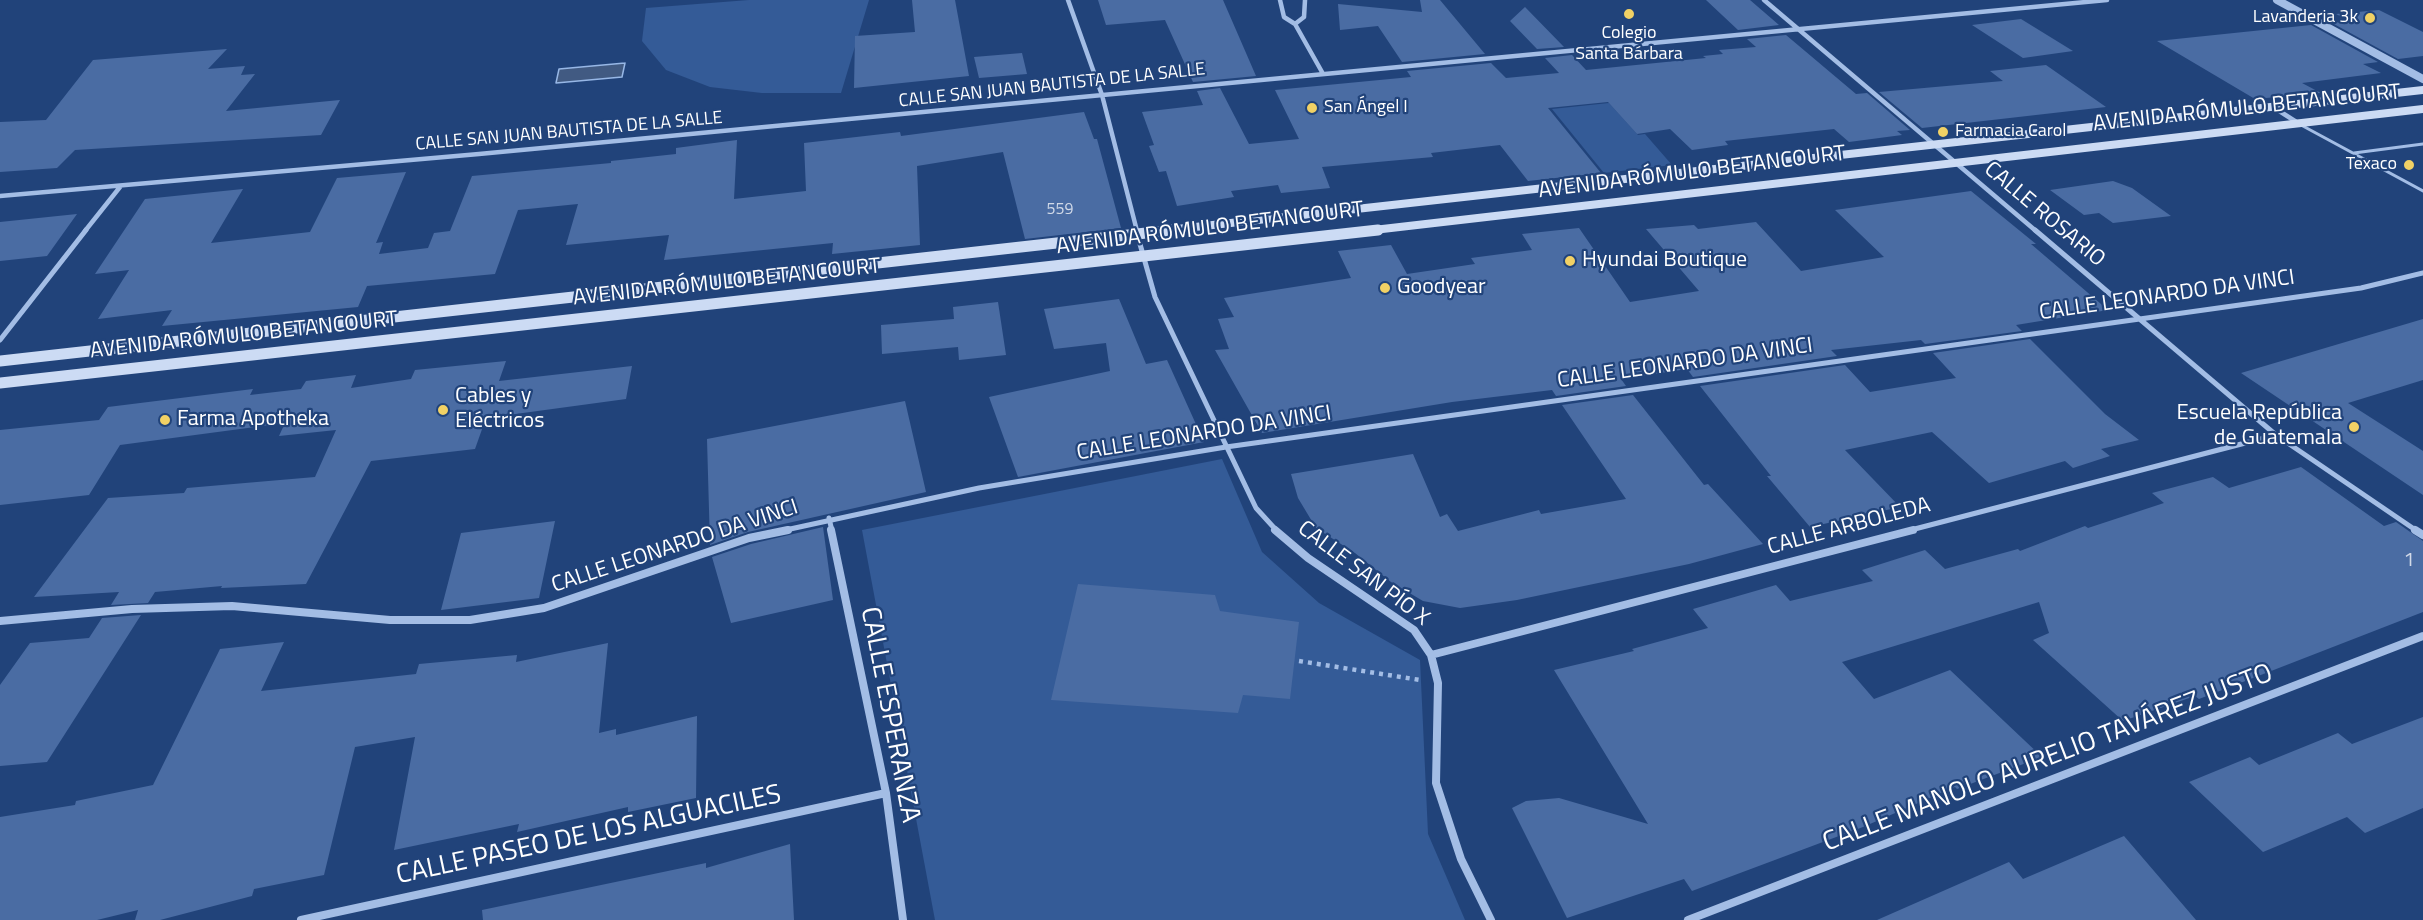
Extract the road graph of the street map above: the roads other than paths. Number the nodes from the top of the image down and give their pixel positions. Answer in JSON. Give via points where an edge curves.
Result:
{"nodes":[{"id":1,"x":1068,"y":0,"type":"edge"},
{"id":2,"x":1280,"y":0,"type":"edge"},
{"id":3,"x":1305,"y":0,"type":"edge"},
{"id":4,"x":1764,"y":0,"type":"edge"},
{"id":5,"x":2107,"y":0,"type":"edge"},
{"id":6,"x":2277,"y":0,"type":"edge"},
{"id":7,"x":1295,"y":24,"type":"junction"},
{"id":8,"x":1801,"y":29,"type":"junction"},
{"id":9,"x":1322,"y":72,"type":"junction"},
{"id":10,"x":2423,"y":79,"type":"edge"},
{"id":11,"x":2423,"y":90,"type":"edge"},
{"id":12,"x":1102,"y":95,"type":"junction"},
{"id":13,"x":2271,"y":106,"type":"junction"},
{"id":14,"x":2423,"y":109,"type":"edge"},
{"id":15,"x":2298,"y":123,"type":"junction"},
{"id":16,"x":2423,"y":144,"type":"edge"},
{"id":17,"x":1937,"y":145,"type":"junction"},
{"id":18,"x":2354,"y":153,"type":"junction"},
{"id":19,"x":1957,"y":162,"type":"junction"},
{"id":20,"x":120,"y":188,"type":"junction"},
{"id":21,"x":2423,"y":191,"type":"edge"},
{"id":22,"x":0,"y":196,"type":"edge"},
{"id":23,"x":1137,"y":234,"type":"junction"},
{"id":24,"x":1143,"y":257,"type":"junction"},
{"id":25,"x":2423,"y":273,"type":"edge"},
{"id":26,"x":2139,"y":318,"type":"junction"},
{"id":27,"x":0,"y":340,"type":"edge"},
{"id":28,"x":0,"y":361,"type":"edge"},
{"id":29,"x":0,"y":383,"type":"edge"},
{"id":30,"x":2276,"y":435,"type":"junction"},
{"id":31,"x":1226,"y":447,"type":"junction"},
{"id":32,"x":829,"y":518,"type":"junction"},
{"id":33,"x":2423,"y":535,"type":"edge"},
{"id":34,"x":0,"y":621,"type":"edge"},
{"id":35,"x":2423,"y":636,"type":"edge"},
{"id":36,"x":1431,"y":655,"type":"junction"},
{"id":37,"x":886,"y":793,"type":"junction"},
{"id":38,"x":301,"y":920,"type":"edge"},
{"id":39,"x":903,"y":920,"type":"edge"},
{"id":40,"x":1491,"y":920,"type":"edge"},
{"id":41,"x":1688,"y":920,"type":"edge"}],
"edges":[{"from":1,"to":12,"type":"street","name":"CALLE SAN PÍO X"},
{"from":2,"to":7,"type":"street","via":[[1284,17]]},
{"from":3,"to":7,"type":"street","via":[[1304,17]]},
{"from":4,"to":8,"type":"street","name":"CALLE ROSARIO"},
{"from":5,"to":8,"type":"street","name":"CALLE SAN JUAN BAUTISTA DE LA SALLE"},
{"from":6,"to":10,"type":"street"},
{"from":7,"to":9,"type":"street"},
{"from":8,"to":9,"type":"street","name":"CALLE SAN JUAN BAUTISTA DE LA SALLE"},
{"from":8,"to":17,"type":"street","name":"CALLE ROSARIO"},
{"from":9,"to":12,"type":"street","name":"CALLE SAN JUAN BAUTISTA DE LA SALLE"},
{"from":11,"to":13,"type":"main road","name":"AVENIDA RÓMULO BETANCOURT"},
{"from":12,"to":20,"type":"street","name":"CALLE SAN JUAN BAUTISTA DE LA SALLE"},
{"from":12,"to":23,"type":"street","name":"CALLE SAN PÍO X"},
{"from":13,"to":15,"type":"street"},
{"from":13,"to":17,"type":"main road","name":"AVENIDA RÓMULO BETANCOURT"},
{"from":14,"to":15,"type":"main road","name":"AVENIDA RÓMULO BETANCOURT"},
{"from":15,"to":18,"type":"lane"},
{"from":15,"to":19,"type":"main road","name":"AVENIDA RÓMULO BETANCOURT"},
{"from":16,"to":18,"type":"lane"},
{"from":17,"to":19,"type":"street","name":"CALLE ROSARIO"},
{"from":17,"to":23,"type":"main road","name":"AVENIDA RÓMULO BETANCOURT"},
{"from":18,"to":21,"type":"lane"},
{"from":19,"to":24,"type":"main road","name":"AVENIDA RÓMULO BETANCOURT"},
{"from":19,"to":26,"type":"street","name":"CALLE ROSARIO"},
{"from":20,"to":22,"type":"street","name":"CALLE SAN JUAN BAUTISTA DE LA SALLE"},
{"from":20,"to":27,"type":"street"},
{"from":23,"to":24,"type":"street","name":"CALLE SAN PÍO X"},
{"from":23,"to":28,"type":"main road","name":"AVENIDA RÓMULO BETANCOURT"},
{"from":24,"to":29,"type":"main road","name":"AVENIDA RÓMULO BETANCOURT"},
{"from":24,"to":31,"type":"street","name":"CALLE SAN PÍO X","via":[[1155,297]]},
{"from":25,"to":26,"type":"street","name":"CALLE LEONARDO DA VINCI","via":[[2361,288]]},
{"from":26,"to":30,"type":"street","name":"CALLE ROSARIO"},
{"from":26,"to":31,"type":"street","name":"CALLE LEONARDO DA VINCI"},
{"from":30,"to":33,"type":"street","name":"CALLE ROSARIO"},
{"from":30,"to":36,"type":"street","name":"CALLE ARBOLEDA"},
{"from":31,"to":32,"type":"street","name":"CALLE LEONARDO DA VINCI","via":[[979,488]]},
{"from":31,"to":36,"type":"street","name":"CALLE SAN PÍO X","via":[[1256,508],[1283,538],[1414,630]]},
{"from":32,"to":34,"type":"street","name":"CALLE LEONARDO DA VINCI","via":[[749,538],[544,608],[470,620],[390,620],[232,606],[132,609]]},
{"from":32,"to":37,"type":"street","name":"CALLE ESPERANZA"},
{"from":35,"to":41,"type":"street","name":"CALLE MANOLO AURELIO TAVÁREZ JUSTO"},
{"from":36,"to":40,"type":"street","name":"CALLE SAN PÍO X","via":[[1438,683],[1437,783],[1461,859]]},
{"from":37,"to":38,"type":"street","name":"CALLE PASEO DE LOS ALGUACILES"},
{"from":37,"to":39,"type":"street","name":"CALLE ESPERANZA"}]}
